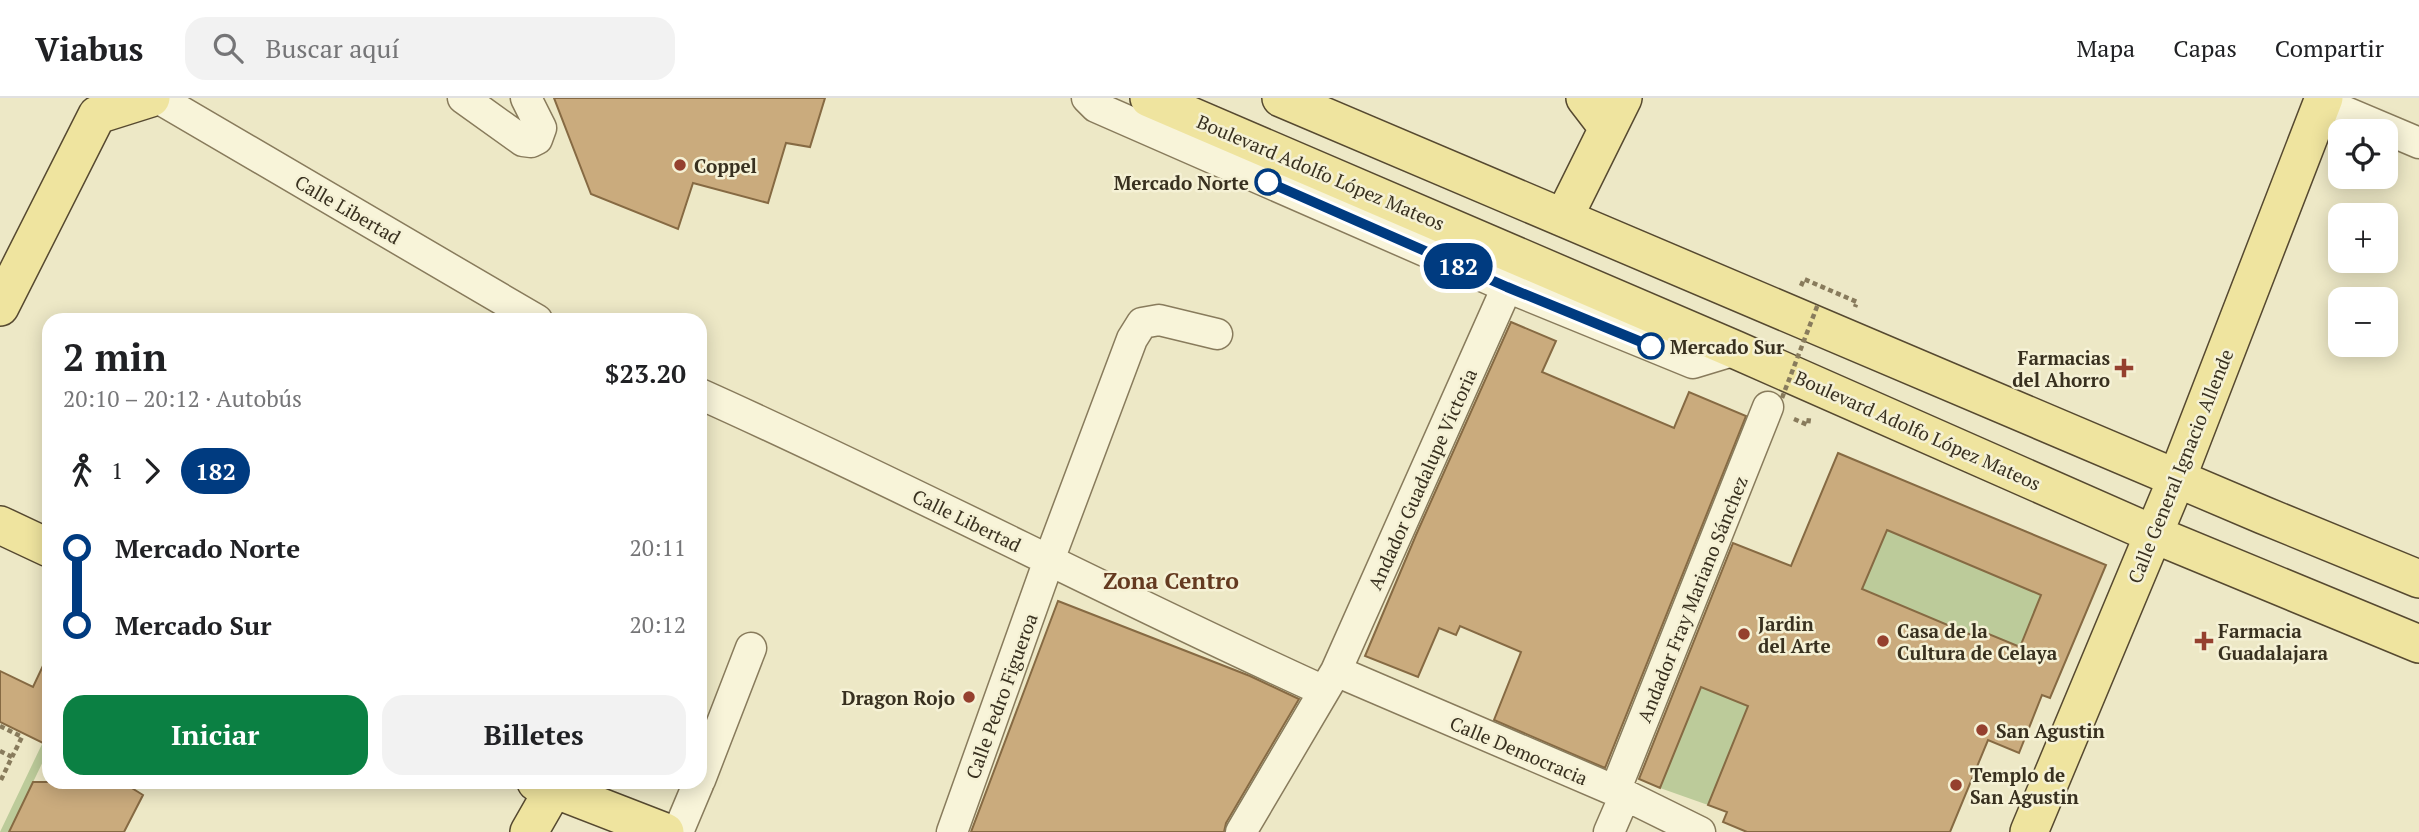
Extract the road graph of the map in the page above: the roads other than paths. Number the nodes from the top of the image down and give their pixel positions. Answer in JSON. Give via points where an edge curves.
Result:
{"nodes":[{"id":1,"x":150,"y":98,"type":"edge"},
{"id":2,"x":158,"y":98,"type":"edge"},
{"id":3,"x":463,"y":98,"type":"edge"},
{"id":4,"x":526,"y":98,"type":"edge"},
{"id":5,"x":1087,"y":98,"type":"edge"},
{"id":6,"x":1149,"y":98,"type":"edge"},
{"id":7,"x":1281,"y":98,"type":"edge"},
{"id":8,"x":1585,"y":98,"type":"edge"},
{"id":9,"x":2323,"y":100,"type":"edge"},
{"id":10,"x":1615,"y":113,"type":"edge"},
{"id":11,"x":2419,"y":142,"type":"edge"},
{"id":12,"x":1564,"y":217,"type":"junction"},
{"id":13,"x":1507,"y":287,"type":"junction"},
{"id":14,"x":0,"y":307,"type":"edge"},
{"id":15,"x":525,"y":313,"type":"edge"},
{"id":16,"x":1217,"y":334,"type":"dead end"},
{"id":17,"x":1736,"y":350,"type":"junction"},
{"id":18,"x":707,"y":397,"type":"edge"},
{"id":19,"x":1775,"y":402,"type":"road end"},
{"id":20,"x":2177,"y":478,"type":"junction"},
{"id":21,"x":0,"y":525,"type":"edge"},
{"id":22,"x":2153,"y":534,"type":"junction"},
{"id":23,"x":42,"y":545,"type":"edge"},
{"id":24,"x":1049,"y":560,"type":"junction"},
{"id":25,"x":2419,"y":579,"type":"edge"},
{"id":26,"x":2419,"y":644,"type":"edge"},
{"id":27,"x":751,"y":648,"type":"dead end"},
{"id":28,"x":1232,"y":649,"type":"joint"},
{"id":29,"x":1330,"y":681,"type":"junction"},
{"id":30,"x":707,"y":761,"type":"edge"},
{"id":31,"x":543,"y":789,"type":"edge"},
{"id":32,"x":552,"y":789,"type":"edge"},
{"id":33,"x":696,"y":789,"type":"edge"},
{"id":34,"x":1620,"y":793,"type":"junction"},
{"id":35,"x":529,"y":832,"type":"edge"},
{"id":36,"x":665,"y":832,"type":"edge"},
{"id":37,"x":678,"y":832,"type":"edge"},
{"id":38,"x":952,"y":832,"type":"edge"},
{"id":39,"x":1241,"y":832,"type":"edge"},
{"id":40,"x":1609,"y":832,"type":"edge"},
{"id":41,"x":1700,"y":832,"type":"edge"},
{"id":42,"x":2029,"y":832,"type":"edge"}],
"edges":[{"from":1,"to":14,"type":"main road","via":[[97,115]]},
{"from":2,"to":15,"type":"street","name":"Calle Libertad"},
{"from":3,"to":4,"type":"street","via":[[523,141],[531,142],[541,128]]},
{"from":5,"to":13,"type":"street","via":[[1096,107]]},
{"from":6,"to":17,"type":"main road","name":"Boulevard Adolfo López Mateos"},
{"from":7,"to":12,"type":"main road"},
{"from":8,"to":10,"type":"main road"},
{"from":9,"to":11,"type":"street"},
{"from":9,"to":20,"type":"main road","name":"Calle General Ignacio Allende"},
{"from":10,"to":12,"type":"main road"},
{"from":12,"to":20,"type":"main road"},
{"from":13,"to":17,"type":"street","via":[[1693,363]]},
{"from":13,"to":29,"type":"street","name":"Andador Guadalupe Victoria"},
{"from":16,"to":24,"type":"street","name":"Calle Pedro Figueroa","via":[[1159,320],[1142,323]]},
{"from":17,"to":22,"type":"main road","name":"Boulevard Adolfo López Mateos"},
{"from":18,"to":24,"type":"street","name":"Calle Libertad"},
{"from":19,"to":34,"type":"street","name":"Andador Fray Mariano Sánchez"},
{"from":20,"to":22,"type":"main road","name":"Calle General Ignacio Allende"},
{"from":20,"to":25,"type":"main road"},
{"from":21,"to":23,"type":"main road"},
{"from":22,"to":26,"type":"main road","name":"Boulevard Adolfo López Mateos"},
{"from":22,"to":42,"type":"main road","name":"Calle General Ignacio Allende"},
{"from":24,"to":28,"type":"street","name":"Calle Libertad"},
{"from":24,"to":38,"type":"street","name":"Calle Pedro Figueroa"},
{"from":27,"to":30,"type":"street"},
{"from":28,"to":29,"type":"street","name":"Calle Democracia"},
{"from":29,"to":34,"type":"street","name":"Calle Democracia"},
{"from":29,"to":39,"type":"street","name":"Andador Guadalupe Victoria"},
{"from":31,"to":35,"type":"main road"},
{"from":32,"to":36,"type":"main road"},
{"from":33,"to":37,"type":"street"},
{"from":34,"to":40,"type":"street","name":"Andador Fray Mariano Sánchez"},
{"from":34,"to":41,"type":"street","name":"Calle Democracia"}]}
